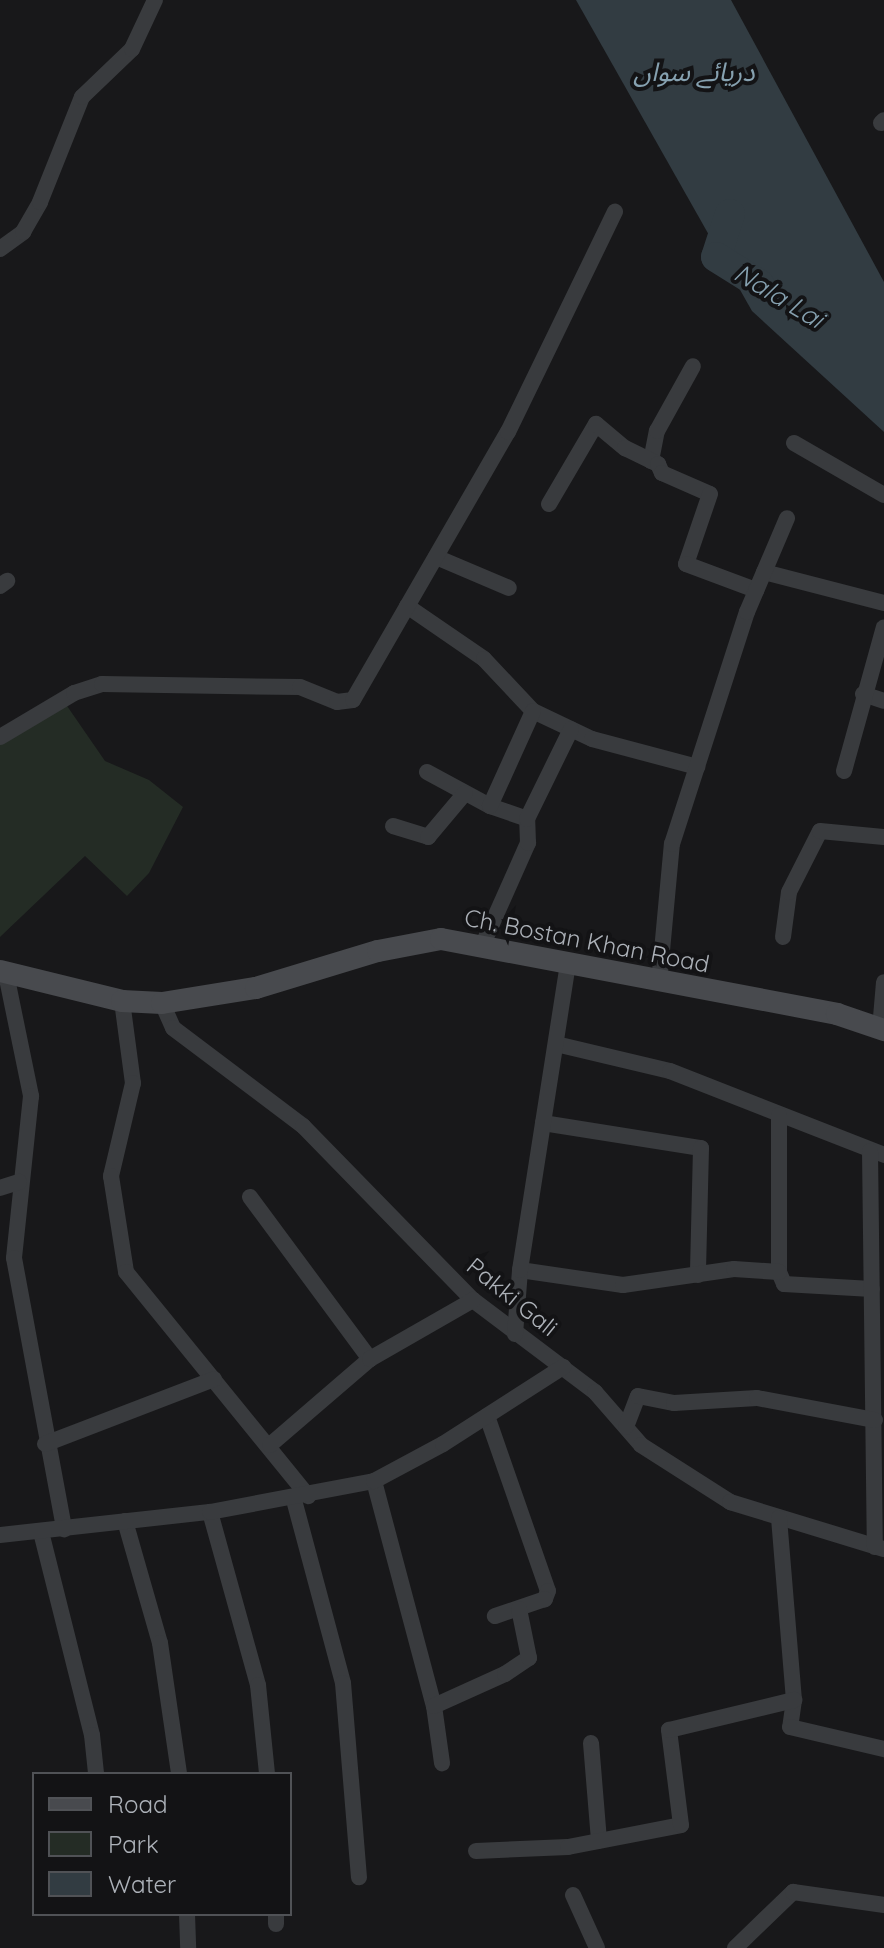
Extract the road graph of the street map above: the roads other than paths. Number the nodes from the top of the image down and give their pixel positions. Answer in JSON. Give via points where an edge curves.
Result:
{"nodes":[{"id":1,"x":155,"y":0,"type":"edge"},
{"id":2,"x":615,"y":212,"type":"dead end"},
{"id":3,"x":0,"y":249,"type":"edge"},
{"id":4,"x":693,"y":366,"type":"dead end"},
{"id":5,"x":794,"y":443,"type":"dead end"},
{"id":6,"x":651,"y":461,"type":"junction"},
{"id":7,"x":884,"y":495,"type":"edge"},
{"id":8,"x":549,"y":504,"type":"dead end"},
{"id":9,"x":787,"y":518,"type":"dead end"},
{"id":10,"x":436,"y":557,"type":"junction"},
{"id":11,"x":764,"y":572,"type":"junction"},
{"id":12,"x":509,"y":588,"type":"dead end"},
{"id":13,"x":756,"y":590,"type":"junction"},
{"id":14,"x":884,"y":603,"type":"edge"},
{"id":15,"x":407,"y":606,"type":"junction"},
{"id":16,"x":884,"y":627,"type":"edge"},
{"id":17,"x":863,"y":694,"type":"junction"},
{"id":18,"x":884,"y":701,"type":"edge"},
{"id":19,"x":533,"y":711,"type":"junction"},
{"id":20,"x":571,"y":729,"type":"junction"},
{"id":21,"x":0,"y":737,"type":"edge"},
{"id":22,"x":697,"y":767,"type":"junction"},
{"id":23,"x":844,"y":771,"type":"dead end"},
{"id":24,"x":427,"y":772,"type":"dead end"},
{"id":25,"x":465,"y":793,"type":"junction"},
{"id":26,"x":490,"y":806,"type":"junction"},
{"id":27,"x":527,"y":819,"type":"junction"},
{"id":28,"x":393,"y":826,"type":"dead end"},
{"id":29,"x":884,"y":837,"type":"edge"},
{"id":30,"x":783,"y":937,"type":"dead end"},
{"id":31,"x":483,"y":944,"type":"junction"},
{"id":32,"x":568,"y":965,"type":"junction"},
{"id":33,"x":3,"y":973,"type":"edge"},
{"id":34,"x":884,"y":982,"type":"edge"},
{"id":35,"x":659,"y":983,"type":"junction"},
{"id":36,"x":122,"y":1001,"type":"junction"},
{"id":37,"x":162,"y":1003,"type":"junction"},
{"id":38,"x":882,"y":1030,"type":"edge"},
{"id":39,"x":556,"y":1044,"type":"junction"},
{"id":40,"x":779,"y":1115,"type":"junction"},
{"id":41,"x":543,"y":1123,"type":"junction"},
{"id":42,"x":877,"y":1153,"type":"edge"},
{"id":43,"x":19,"y":1182,"type":"junction"},
{"id":44,"x":0,"y":1188,"type":"edge"},
{"id":45,"x":250,"y":1197,"type":"dead end"},
{"id":46,"x":520,"y":1270,"type":"junction"},
{"id":47,"x":779,"y":1272,"type":"junction"},
{"id":48,"x":698,"y":1275,"type":"junction"},
{"id":49,"x":872,"y":1289,"type":"junction"},
{"id":50,"x":473,"y":1300,"type":"junction"},
{"id":51,"x":515,"y":1334,"type":"junction"},
{"id":52,"x":370,"y":1359,"type":"junction"},
{"id":53,"x":879,"y":1359,"type":"edge"},
{"id":54,"x":563,"y":1367,"type":"junction"},
{"id":55,"x":214,"y":1379,"type":"junction"},
{"id":56,"x":487,"y":1416,"type":"junction"},
{"id":57,"x":875,"y":1420,"type":"junction"},
{"id":58,"x":626,"y":1427,"type":"junction"},
{"id":59,"x":45,"y":1444,"type":"junction"},
{"id":60,"x":270,"y":1445,"type":"junction"},
{"id":61,"x":374,"y":1481,"type":"junction"},
{"id":62,"x":301,"y":1498,"type":"junction"},
{"id":63,"x":210,"y":1512,"type":"junction"},
{"id":64,"x":779,"y":1518,"type":"junction"},
{"id":65,"x":125,"y":1521,"type":"junction"},
{"id":66,"x":64,"y":1529,"type":"junction"},
{"id":67,"x":41,"y":1532,"type":"junction"},
{"id":68,"x":0,"y":1535,"type":"edge"},
{"id":69,"x":880,"y":1548,"type":"edge"},
{"id":70,"x":519,"y":1609,"type":"junction"},
{"id":71,"x":495,"y":1616,"type":"dead end"},
{"id":72,"x":794,"y":1700,"type":"junction"},
{"id":73,"x":434,"y":1706,"type":"junction"},
{"id":74,"x":591,"y":1743,"type":"dead end"},
{"id":75,"x":884,"y":1749,"type":"edge"},
{"id":76,"x":442,"y":1763,"type":"dead end"},
{"id":77,"x":96,"y":1772,"type":"edge"},
{"id":78,"x":179,"y":1772,"type":"edge"},
{"id":79,"x":267,"y":1772,"type":"edge"},
{"id":80,"x":599,"y":1841,"type":"junction"},
{"id":81,"x":476,"y":1851,"type":"dead end"},
{"id":82,"x":359,"y":1877,"type":"dead end"},
{"id":83,"x":573,"y":1895,"type":"dead end"},
{"id":84,"x":884,"y":1905,"type":"edge"},
{"id":85,"x":187,"y":1916,"type":"edge"},
{"id":86,"x":188,"y":1948,"type":"edge"},
{"id":87,"x":597,"y":1948,"type":"edge"},
{"id":88,"x":735,"y":1948,"type":"edge"}],
"edges":[{"from":1,"to":3,"type":"street","via":[[132,49],[82,97],[40,202],[23,232]]},
{"from":2,"to":10,"type":"street","via":[[508,432]]},
{"from":4,"to":6,"type":"street","via":[[657,431]]},
{"from":5,"to":7,"type":"street"},
{"from":6,"to":8,"type":"street","via":[[596,424]]},
{"from":6,"to":13,"type":"street","via":[[662,473],[710,494],[686,564]]},
{"from":9,"to":11,"type":"street"},
{"from":10,"to":12,"type":"street"},
{"from":10,"to":15,"type":"street"},
{"from":11,"to":13,"type":"street"},
{"from":11,"to":14,"type":"street"},
{"from":13,"to":22,"type":"street"},
{"from":15,"to":19,"type":"street","via":[[484,659]]},
{"from":15,"to":21,"type":"street","via":[[347,704],[300,687],[102,684],[74,693]]},
{"from":16,"to":17,"type":"street"},
{"from":17,"to":18,"type":"street"},
{"from":17,"to":23,"type":"street"},
{"from":19,"to":20,"type":"street"},
{"from":19,"to":26,"type":"street"},
{"from":20,"to":22,"type":"street"},
{"from":20,"to":27,"type":"street"},
{"from":22,"to":35,"type":"street","via":[[672,844]]},
{"from":24,"to":25,"type":"street"},
{"from":25,"to":26,"type":"street"},
{"from":25,"to":28,"type":"street","via":[[428,837]]},
{"from":26,"to":27,"type":"street"},
{"from":27,"to":31,"type":"street","via":[[528,843]]},
{"from":29,"to":30,"type":"street","via":[[820,831],[789,892]]},
{"from":31,"to":32,"type":"main road","name":"Ch. Bostan Khan Road"},
{"from":31,"to":37,"type":"main road","name":"Ch. Bostan Khan Road","via":[[441,939],[378,951],[256,988]]},
{"from":32,"to":35,"type":"main road","name":"Ch. Bostan Khan Road"},
{"from":32,"to":39,"type":"street"},
{"from":33,"to":36,"type":"main road","name":"Ch. Bostan Khan Road"},
{"from":33,"to":43,"type":"street","via":[[31,1096]]},
{"from":34,"to":38,"type":"street"},
{"from":35,"to":38,"type":"main road","name":"Ch. Bostan Khan Road","via":[[837,1014]]},
{"from":36,"to":37,"type":"main road","name":"Ch. Bostan Khan Road"},
{"from":36,"to":55,"type":"street","via":[[133,1083],[111,1176],[126,1272]]},
{"from":37,"to":50,"type":"street","name":"Pakki Gali","via":[[173,1028],[303,1126]]},
{"from":39,"to":40,"type":"street","via":[[670,1071]]},
{"from":39,"to":41,"type":"street"},
{"from":40,"to":42,"type":"street"},
{"from":40,"to":47,"type":"street"},
{"from":41,"to":46,"type":"street"},
{"from":41,"to":48,"type":"street","via":[[701,1148]]},
{"from":42,"to":49,"type":"street"},
{"from":43,"to":44,"type":"street"},
{"from":43,"to":59,"type":"street","via":[[14,1258]]},
{"from":45,"to":52,"type":"street"},
{"from":46,"to":48,"type":"street","via":[[623,1285]]},
{"from":46,"to":51,"type":"street"},
{"from":47,"to":48,"type":"street"},
{"from":47,"to":49,"type":"street","via":[[784,1284]]},
{"from":49,"to":53,"type":"street"},
{"from":50,"to":51,"type":"street","name":"Pakki Gali"},
{"from":50,"to":52,"type":"street"},
{"from":51,"to":54,"type":"street","name":"Pakki Gali"},
{"from":52,"to":60,"type":"street"},
{"from":53,"to":57,"type":"street"},
{"from":54,"to":56,"type":"street"},
{"from":54,"to":58,"type":"street","name":"Pakki Gali"},
{"from":55,"to":59,"type":"street"},
{"from":55,"to":60,"type":"street"},
{"from":56,"to":61,"type":"street"},
{"from":56,"to":70,"type":"street","via":[[548,1591],[545,1599]]},
{"from":57,"to":58,"type":"street","via":[[757,1398],[674,1403],[638,1396]]},
{"from":57,"to":69,"type":"street"},
{"from":58,"to":64,"type":"street","name":"Pakki Gali","via":[[641,1445],[730,1502]]},
{"from":59,"to":66,"type":"street"},
{"from":60,"to":62,"type":"street"},
{"from":61,"to":62,"type":"street"},
{"from":61,"to":73,"type":"street"},
{"from":62,"to":63,"type":"street"},
{"from":62,"to":82,"type":"street","via":[[343,1683]]},
{"from":63,"to":65,"type":"street"},
{"from":63,"to":79,"type":"street","via":[[258,1685]]},
{"from":64,"to":69,"type":"street","name":"Pakki Gali"},
{"from":64,"to":72,"type":"street"},
{"from":65,"to":66,"type":"street"},
{"from":65,"to":78,"type":"street","via":[[160,1643]]},
{"from":66,"to":67,"type":"street"},
{"from":67,"to":68,"type":"street"},
{"from":67,"to":77,"type":"street","via":[[92,1735]]},
{"from":70,"to":71,"type":"street"},
{"from":70,"to":73,"type":"street","via":[[529,1658]]},
{"from":72,"to":75,"type":"street","via":[[790,1727]]},
{"from":72,"to":80,"type":"street","via":[[672,1726],[681,1825]]},
{"from":73,"to":76,"type":"street"},
{"from":74,"to":80,"type":"street"},
{"from":80,"to":81,"type":"street"},
{"from":83,"to":87,"type":"street"},
{"from":84,"to":88,"type":"street","via":[[793,1892]]},
{"from":85,"to":86,"type":"street"}]}
